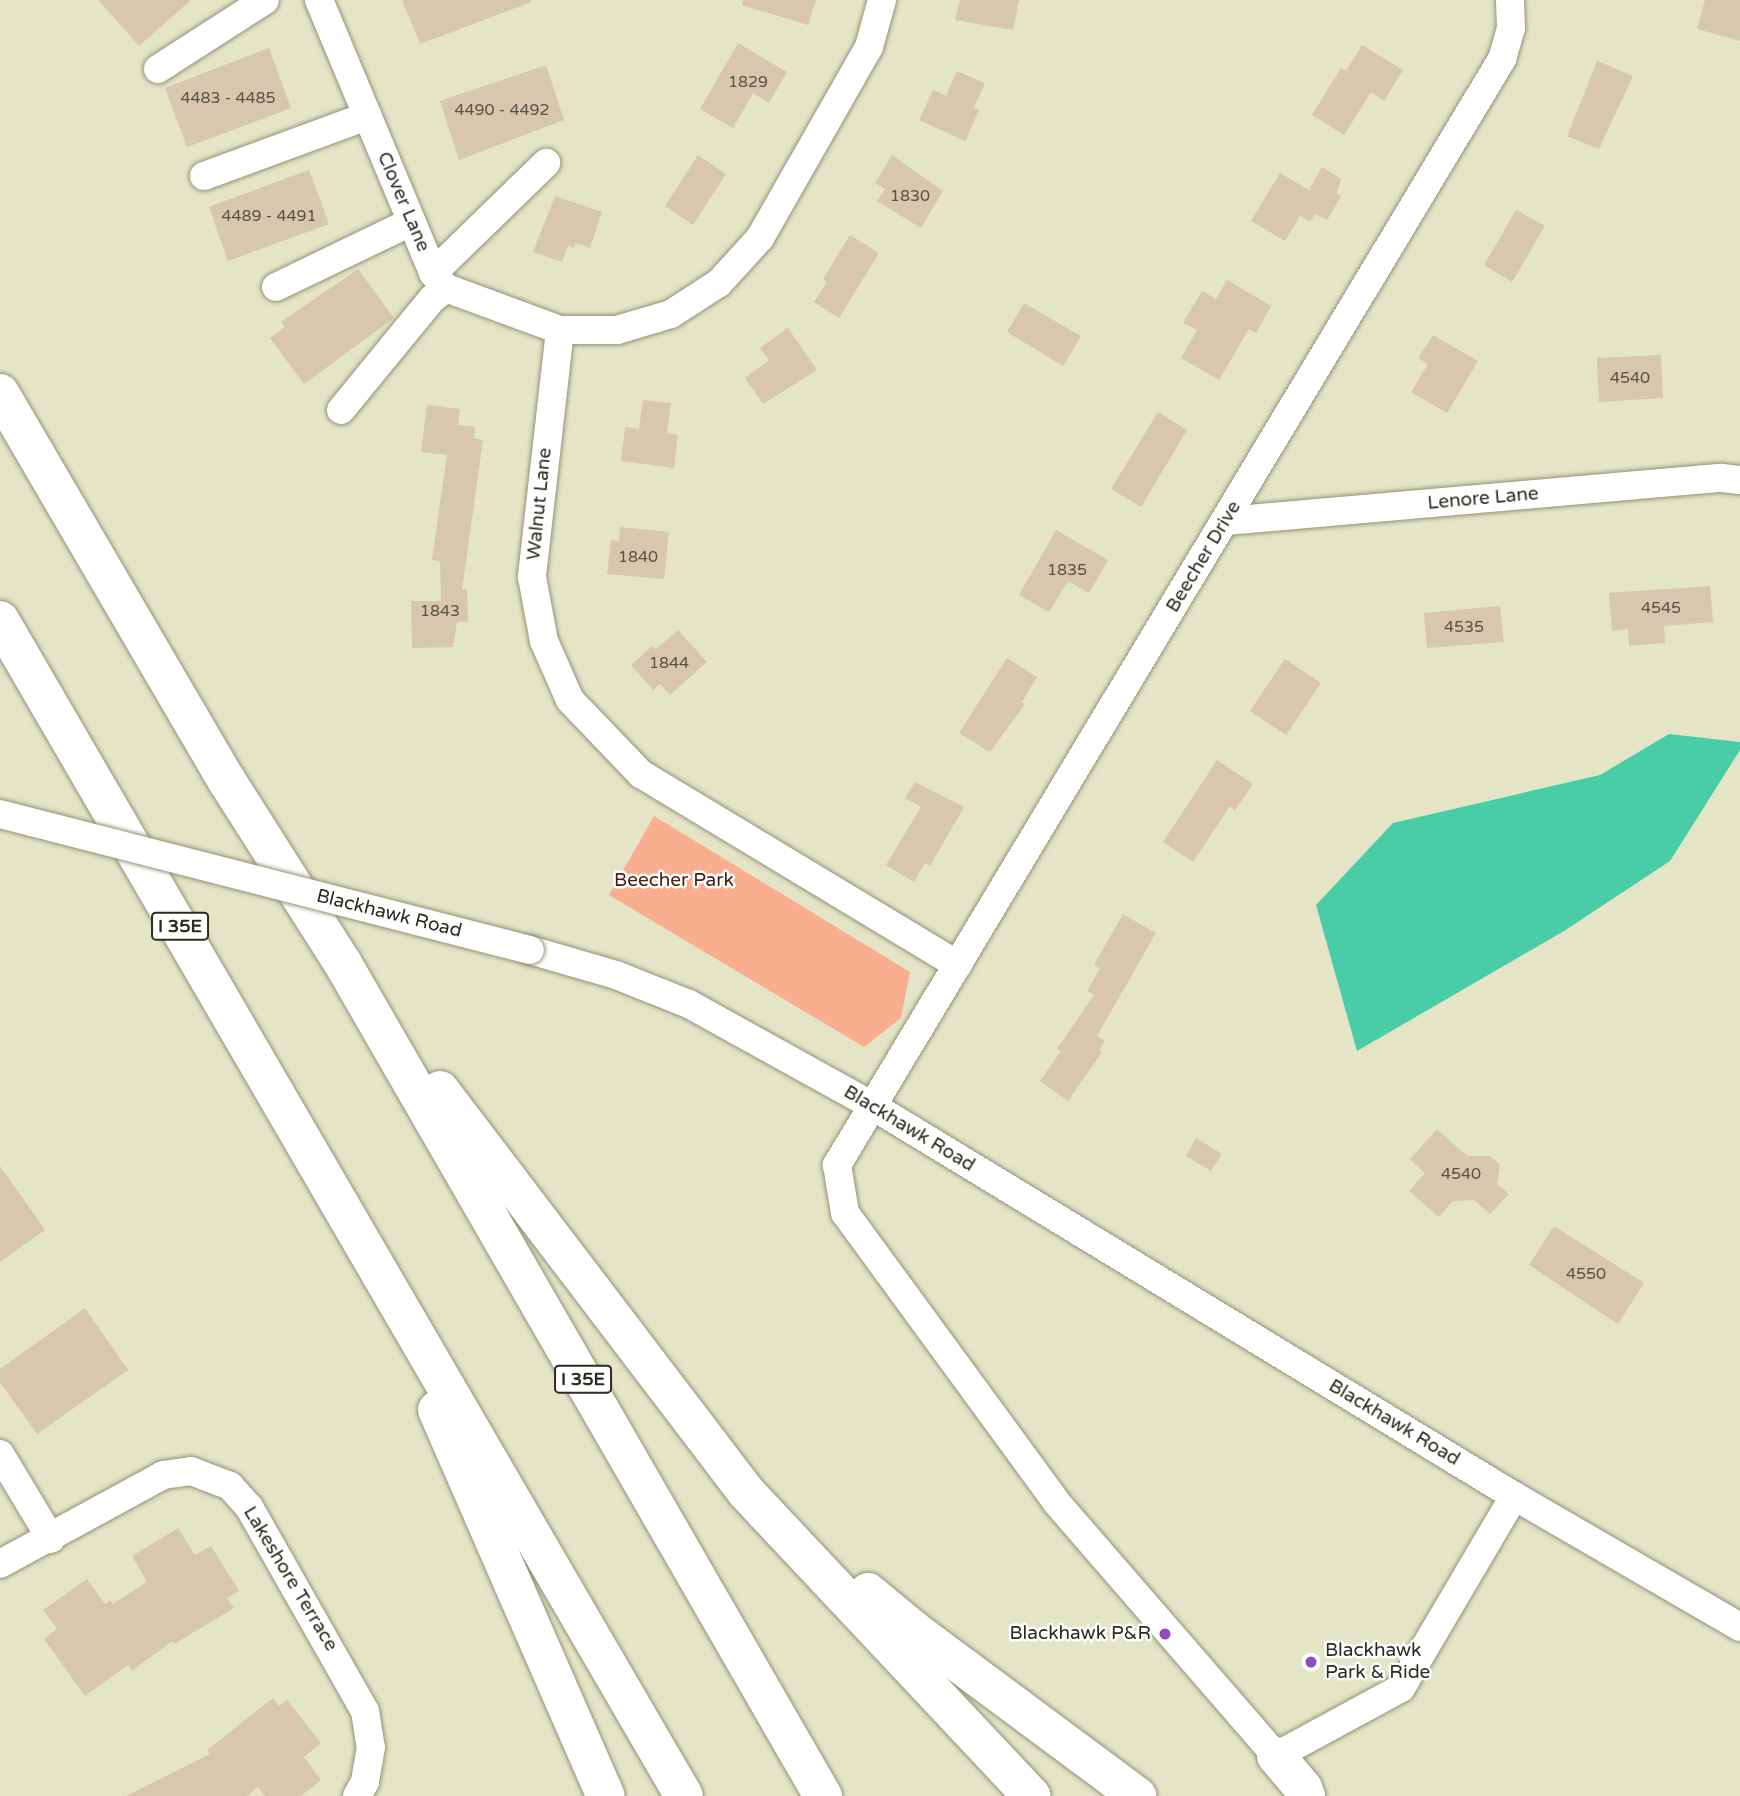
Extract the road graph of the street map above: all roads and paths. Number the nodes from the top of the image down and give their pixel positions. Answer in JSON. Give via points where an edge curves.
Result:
{"nodes":[{"id":1,"x":265,"y":0,"type":"edge"},
{"id":2,"x":319,"y":0,"type":"edge"},
{"id":3,"x":882,"y":0,"type":"edge"},
{"id":4,"x":1510,"y":0,"type":"edge"},
{"id":5,"x":158,"y":69,"type":"dead end"},
{"id":6,"x":368,"y":116,"type":"junction"},
{"id":7,"x":546,"y":163,"type":"dead end"},
{"id":8,"x":204,"y":176,"type":"dead end"},
{"id":9,"x":411,"y":222,"type":"junction"},
{"id":10,"x":439,"y":281,"type":"junction"},
{"id":11,"x":276,"y":287,"type":"dead end"},
{"id":12,"x":560,"y":330,"type":"junction"},
{"id":13,"x":0,"y":393,"type":"edge"},
{"id":14,"x":341,"y":410,"type":"dead end"},
{"id":15,"x":1740,"y":480,"type":"edge"},
{"id":16,"x":1226,"y":521,"type":"junction"},
{"id":17,"x":0,"y":620,"type":"edge"},
{"id":18,"x":0,"y":814,"type":"edge"},
{"id":19,"x":342,"y":962,"type":"junction"},
{"id":20,"x":958,"y":965,"type":"junction"},
{"id":21,"x":872,"y":1105,"type":"junction"},
{"id":22,"x":358,"y":1232,"type":"junction"},
{"id":23,"x":0,"y":1454,"type":"edge"},
{"id":24,"x":746,"y":1492,"type":"junction"},
{"id":25,"x":1514,"y":1496,"type":"junction"},
{"id":26,"x":51,"y":1539,"type":"junction"},
{"id":27,"x":0,"y":1564,"type":"edge"},
{"id":28,"x":1740,"y":1627,"type":"edge"},
{"id":29,"x":1276,"y":1756,"type":"junction"},
{"id":30,"x":357,"y":1796,"type":"edge"},
{"id":31,"x":606,"y":1796,"type":"edge"},
{"id":32,"x":684,"y":1796,"type":"edge"},
{"id":33,"x":824,"y":1796,"type":"edge"},
{"id":34,"x":1031,"y":1796,"type":"edge"},
{"id":35,"x":1136,"y":1796,"type":"edge"},
{"id":36,"x":1306,"y":1796,"type":"edge"}],
"edges":[{"from":1,"to":5,"type":"street"},
{"from":2,"to":6,"type":"street","name":"Clover Lane"},
{"from":3,"to":12,"type":"street","via":[[869,47],[760,238],[719,283],[671,314],[617,330]]},
{"from":4,"to":16,"type":"street","name":"Beecher Drive","via":[[1511,28],[1502,59]]},
{"from":6,"to":8,"type":"street"},
{"from":6,"to":9,"type":"street","name":"Clover Lane"},
{"from":7,"to":10,"type":"street"},
{"from":9,"to":10,"type":"street","name":"Clover Lane"},
{"from":9,"to":11,"type":"street"},
{"from":10,"to":12,"type":"street"},
{"from":10,"to":14,"type":"street","via":[[432,299]]},
{"from":12,"to":20,"type":"street","name":"Walnut Lane","via":[[532,576],[544,641],[570,700],[641,774]]},
{"from":13,"to":19,"type":"highway","number":"I 35E","via":[[227,781]]},
{"from":15,"to":16,"type":"street","name":"Lenore Lane","via":[[1721,478]]},
{"from":16,"to":20,"type":"street","name":"Beecher Drive"},
{"from":17,"to":22,"type":"highway","number":"I 35E"},
{"from":18,"to":21,"type":"street","name":"Blackhawk Road","bridge":true,"via":[[616,975],[689,1004]]},
{"from":19,"to":24,"type":"highway"},
{"from":19,"to":33,"type":"highway","number":"I 35E"},
{"from":20,"to":21,"type":"street","name":"Beecher Drive"},
{"from":21,"to":25,"type":"street","name":"Blackhawk Road"},
{"from":21,"to":29,"type":"street","name":"Beecher Drive","via":[[837,1165],[845,1213],[1057,1503]]},
{"from":22,"to":31,"type":"highway"},
{"from":22,"to":32,"type":"highway","number":"I 35E"},
{"from":23,"to":26,"type":"street"},
{"from":24,"to":34,"type":"highway"},
{"from":24,"to":35,"type":"highway","via":[[915,1631]]},
{"from":25,"to":28,"type":"street","name":"Blackhawk Road"},
{"from":25,"to":29,"type":"street","via":[[1401,1689]]},
{"from":26,"to":27,"type":"street","name":"Lakeshore Terrace"},
{"from":26,"to":30,"type":"street","name":"Lakeshore Terrace","via":[[163,1475],[191,1471],[230,1486],[249,1507],[362,1703],[371,1746],[365,1782]]},
{"from":29,"to":36,"type":"highway"}]}
